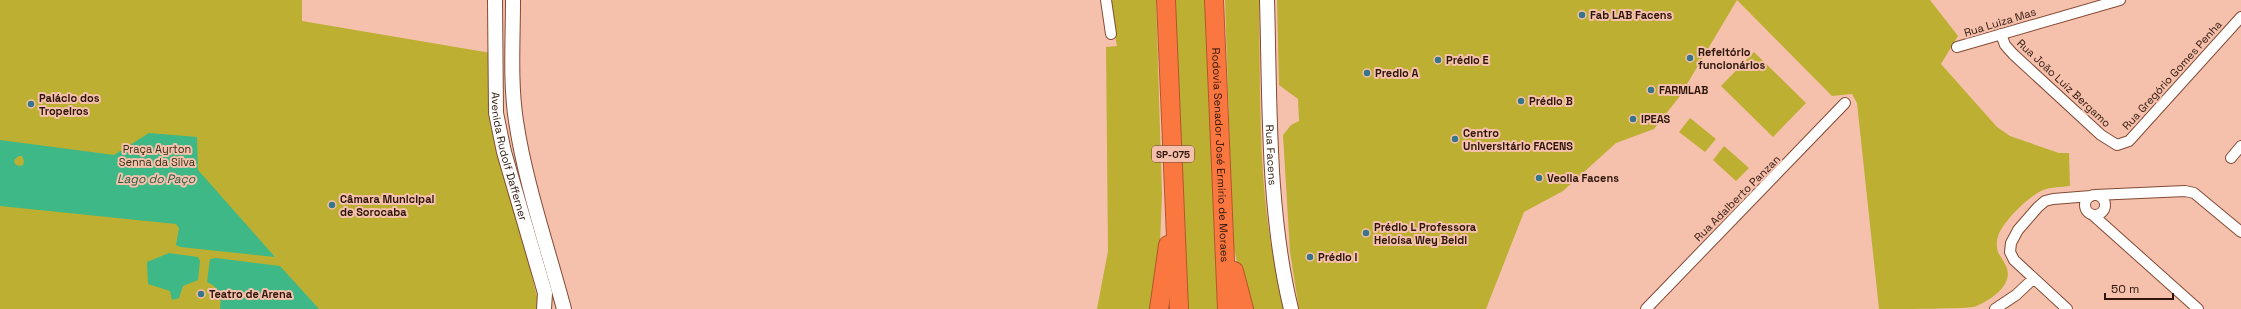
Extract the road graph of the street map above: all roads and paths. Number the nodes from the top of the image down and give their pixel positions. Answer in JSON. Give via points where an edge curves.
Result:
{"nodes":[{"id":1,"x":495,"y":0,"type":"edge"},
{"id":2,"x":513,"y":0,"type":"edge"},
{"id":3,"x":1106,"y":0,"type":"edge"},
{"id":4,"x":1166,"y":0,"type":"edge"},
{"id":5,"x":1214,"y":0,"type":"edge"},
{"id":6,"x":1267,"y":0,"type":"edge"},
{"id":7,"x":2120,"y":0,"type":"edge"},
{"id":8,"x":2102,"y":2,"type":"edge"},
{"id":9,"x":2241,"y":17,"type":"edge"},
{"id":10,"x":1111,"y":34,"type":"dead end"},
{"id":11,"x":2001,"y":34,"type":"junction"},
{"id":12,"x":1957,"y":48,"type":"dead end"},
{"id":13,"x":1845,"y":103,"type":"dead end"},
{"id":14,"x":2117,"y":145,"type":"joint"},
{"id":15,"x":2241,"y":146,"type":"edge"},
{"id":16,"x":2231,"y":158,"type":"dead end"},
{"id":17,"x":2115,"y":193,"type":"junction"},
{"id":18,"x":2093,"y":195,"type":"junction"},
{"id":19,"x":1175,"y":196,"type":"junction"},
{"id":20,"x":2069,"y":197,"type":"junction"},
{"id":21,"x":2097,"y":211,"type":"junction"},
{"id":22,"x":1224,"y":215,"type":"junction"},
{"id":23,"x":2241,"y":232,"type":"edge"},
{"id":24,"x":2033,"y":279,"type":"junction"},
{"id":25,"x":545,"y":309,"type":"edge"},
{"id":26,"x":564,"y":309,"type":"edge"},
{"id":27,"x":1159,"y":309,"type":"edge"},
{"id":28,"x":1179,"y":309,"type":"edge"},
{"id":29,"x":1227,"y":309,"type":"edge"},
{"id":30,"x":1244,"y":309,"type":"edge"},
{"id":31,"x":1291,"y":309,"type":"edge"},
{"id":32,"x":1646,"y":309,"type":"edge"},
{"id":33,"x":1996,"y":309,"type":"edge"},
{"id":34,"x":2067,"y":309,"type":"edge"},
{"id":35,"x":2198,"y":309,"type":"edge"}],
"edges":[{"from":1,"to":25,"type":"main road","name":"Avenida Rudolf Dafferner","via":[[496,114],[504,152],[544,293]]},
{"from":2,"to":26,"type":"main road","name":"Avenida Rudolf Dafferner","via":[[516,121]]},
{"from":3,"to":10,"type":"street"},
{"from":4,"to":19,"type":"highway","number":"SP-075"},
{"from":5,"to":22,"type":"highway","name":"Rodovia Senador José Ermírio de Moraes"},
{"from":6,"to":31,"type":"main road","name":"Rua Facens","via":[[1276,219],[1285,287]]},
{"from":7,"to":8,"type":"street","name":"Rua Luiza Mas"},
{"from":8,"to":11,"type":"street","name":"Rua Luiza Mas"},
{"from":9,"to":14,"type":"street","name":"Rua Gregório Gomes Penha","via":[[2129,141]]},
{"from":11,"to":12,"type":"street","name":"Rua Luiza Mas"},
{"from":11,"to":14,"type":"street","name":"Rua João Luiz Bergamo","via":[[2005,45],[2013,54],[2101,135]]},
{"from":13,"to":32,"type":"street","name":"Rua Adalberto Panzan"},
{"from":15,"to":16,"type":"street"},
{"from":17,"to":18,"type":"street"},
{"from":17,"to":21,"type":"street"},
{"from":17,"to":23,"type":"street","via":[[2194,193]]},
{"from":18,"to":20,"type":"street"},
{"from":18,"to":21,"type":"street","via":[[2103,199]]},
{"from":18,"to":21,"type":"street","via":[[2085,204]]},
{"from":19,"to":27,"type":"highway"},
{"from":19,"to":28,"type":"highway","number":"SP-075"},
{"from":20,"to":21,"type":"street"},
{"from":20,"to":24,"type":"street","via":[[2041,204],[2010,243],[2010,252],[2014,260]]},
{"from":21,"to":35,"type":"street","via":[[2108,229]]},
{"from":22,"to":29,"type":"highway","name":"Rodovia Senador José Ermírio de Moraes"},
{"from":22,"to":30,"type":"highway","via":[[1234,276]]},
{"from":24,"to":33,"type":"street"},
{"from":24,"to":34,"type":"street"},
{"from":25,"to":26,"type":"main road","via":[[549,303],[554,302]]}]}
